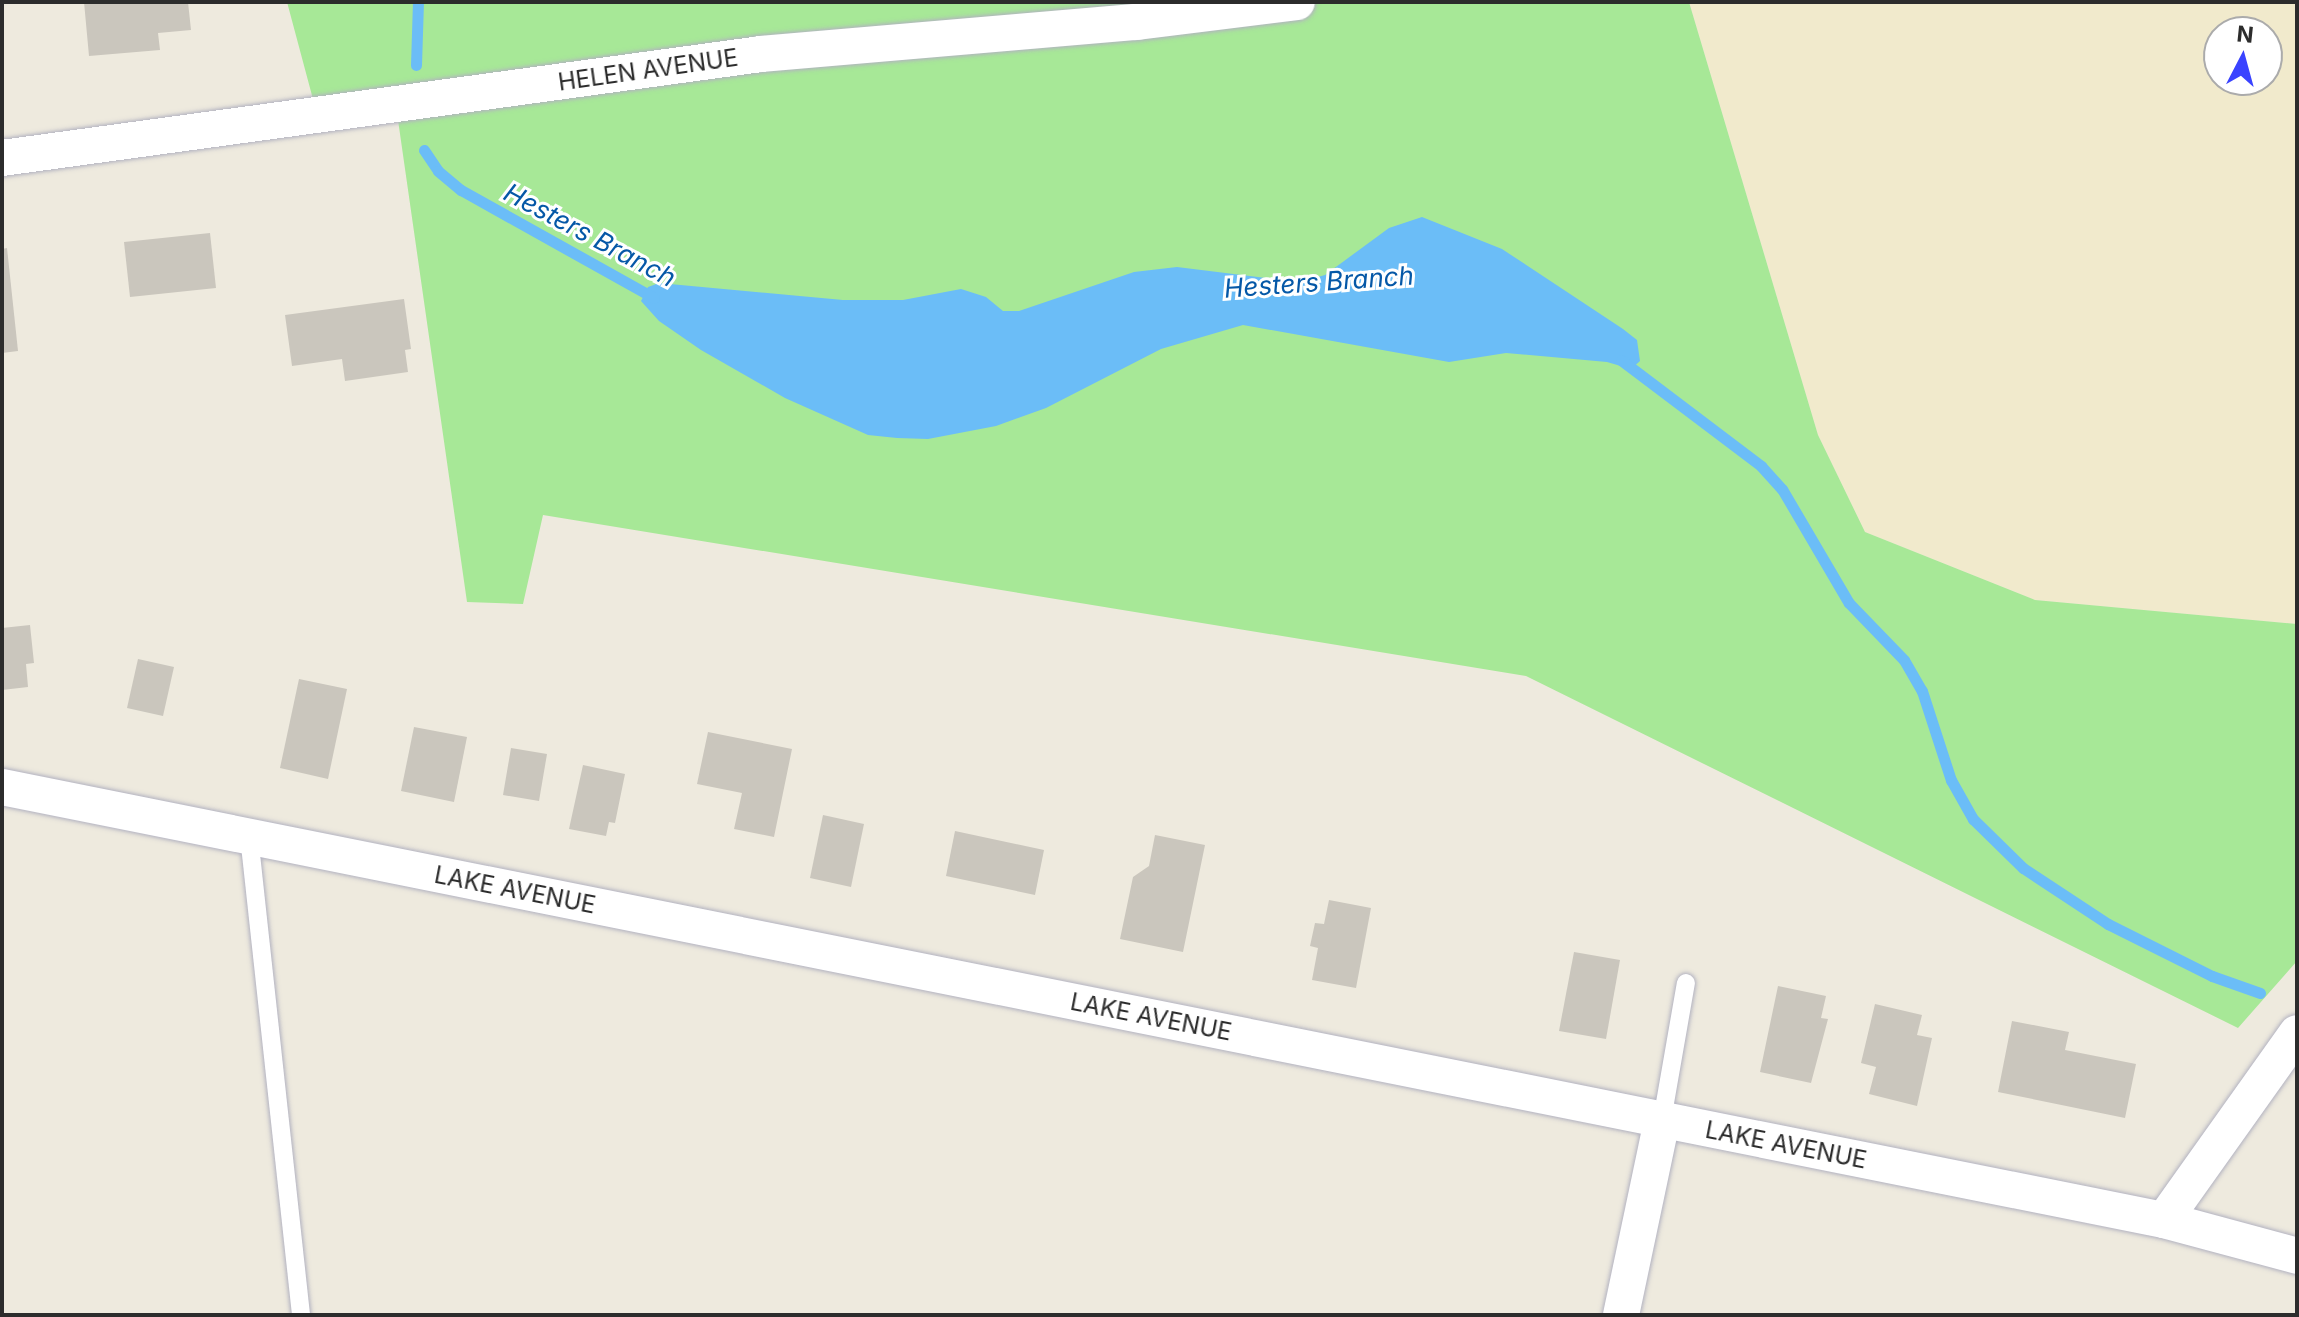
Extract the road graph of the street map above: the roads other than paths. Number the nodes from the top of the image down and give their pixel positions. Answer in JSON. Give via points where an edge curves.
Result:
{"nodes":[{"id":1,"x":1297,"y":2,"type":"edge"},
{"id":2,"x":2,"y":158,"type":"edge"},
{"id":3,"x":2,"y":787,"type":"edge"},
{"id":4,"x":249,"y":836,"type":"junction"},
{"id":5,"x":1686,"y":983,"type":"dead end"},
{"id":6,"x":2297,"y":1033,"type":"edge"},
{"id":7,"x":1662,"y":1120,"type":"junction"},
{"id":8,"x":2164,"y":1220,"type":"junction"},
{"id":9,"x":2297,"y":1256,"type":"edge"},
{"id":10,"x":301,"y":1315,"type":"edge"},
{"id":11,"x":1621,"y":1315,"type":"edge"}],
"edges":[{"from":1,"to":2,"type":"street","name":"HELEN AVENUE","via":[[1137,22],[761,54]]},
{"from":3,"to":4,"type":"street","name":"LAKE AVENUE"},
{"from":4,"to":7,"type":"street","name":"LAKE AVENUE"},
{"from":4,"to":10,"type":"lane"},
{"from":5,"to":7,"type":"lane"},
{"from":6,"to":8,"type":"street"},
{"from":7,"to":8,"type":"street","name":"LAKE AVENUE"},
{"from":7,"to":11,"type":"street"},
{"from":8,"to":9,"type":"street","name":"LAKE AVENUE"}]}
